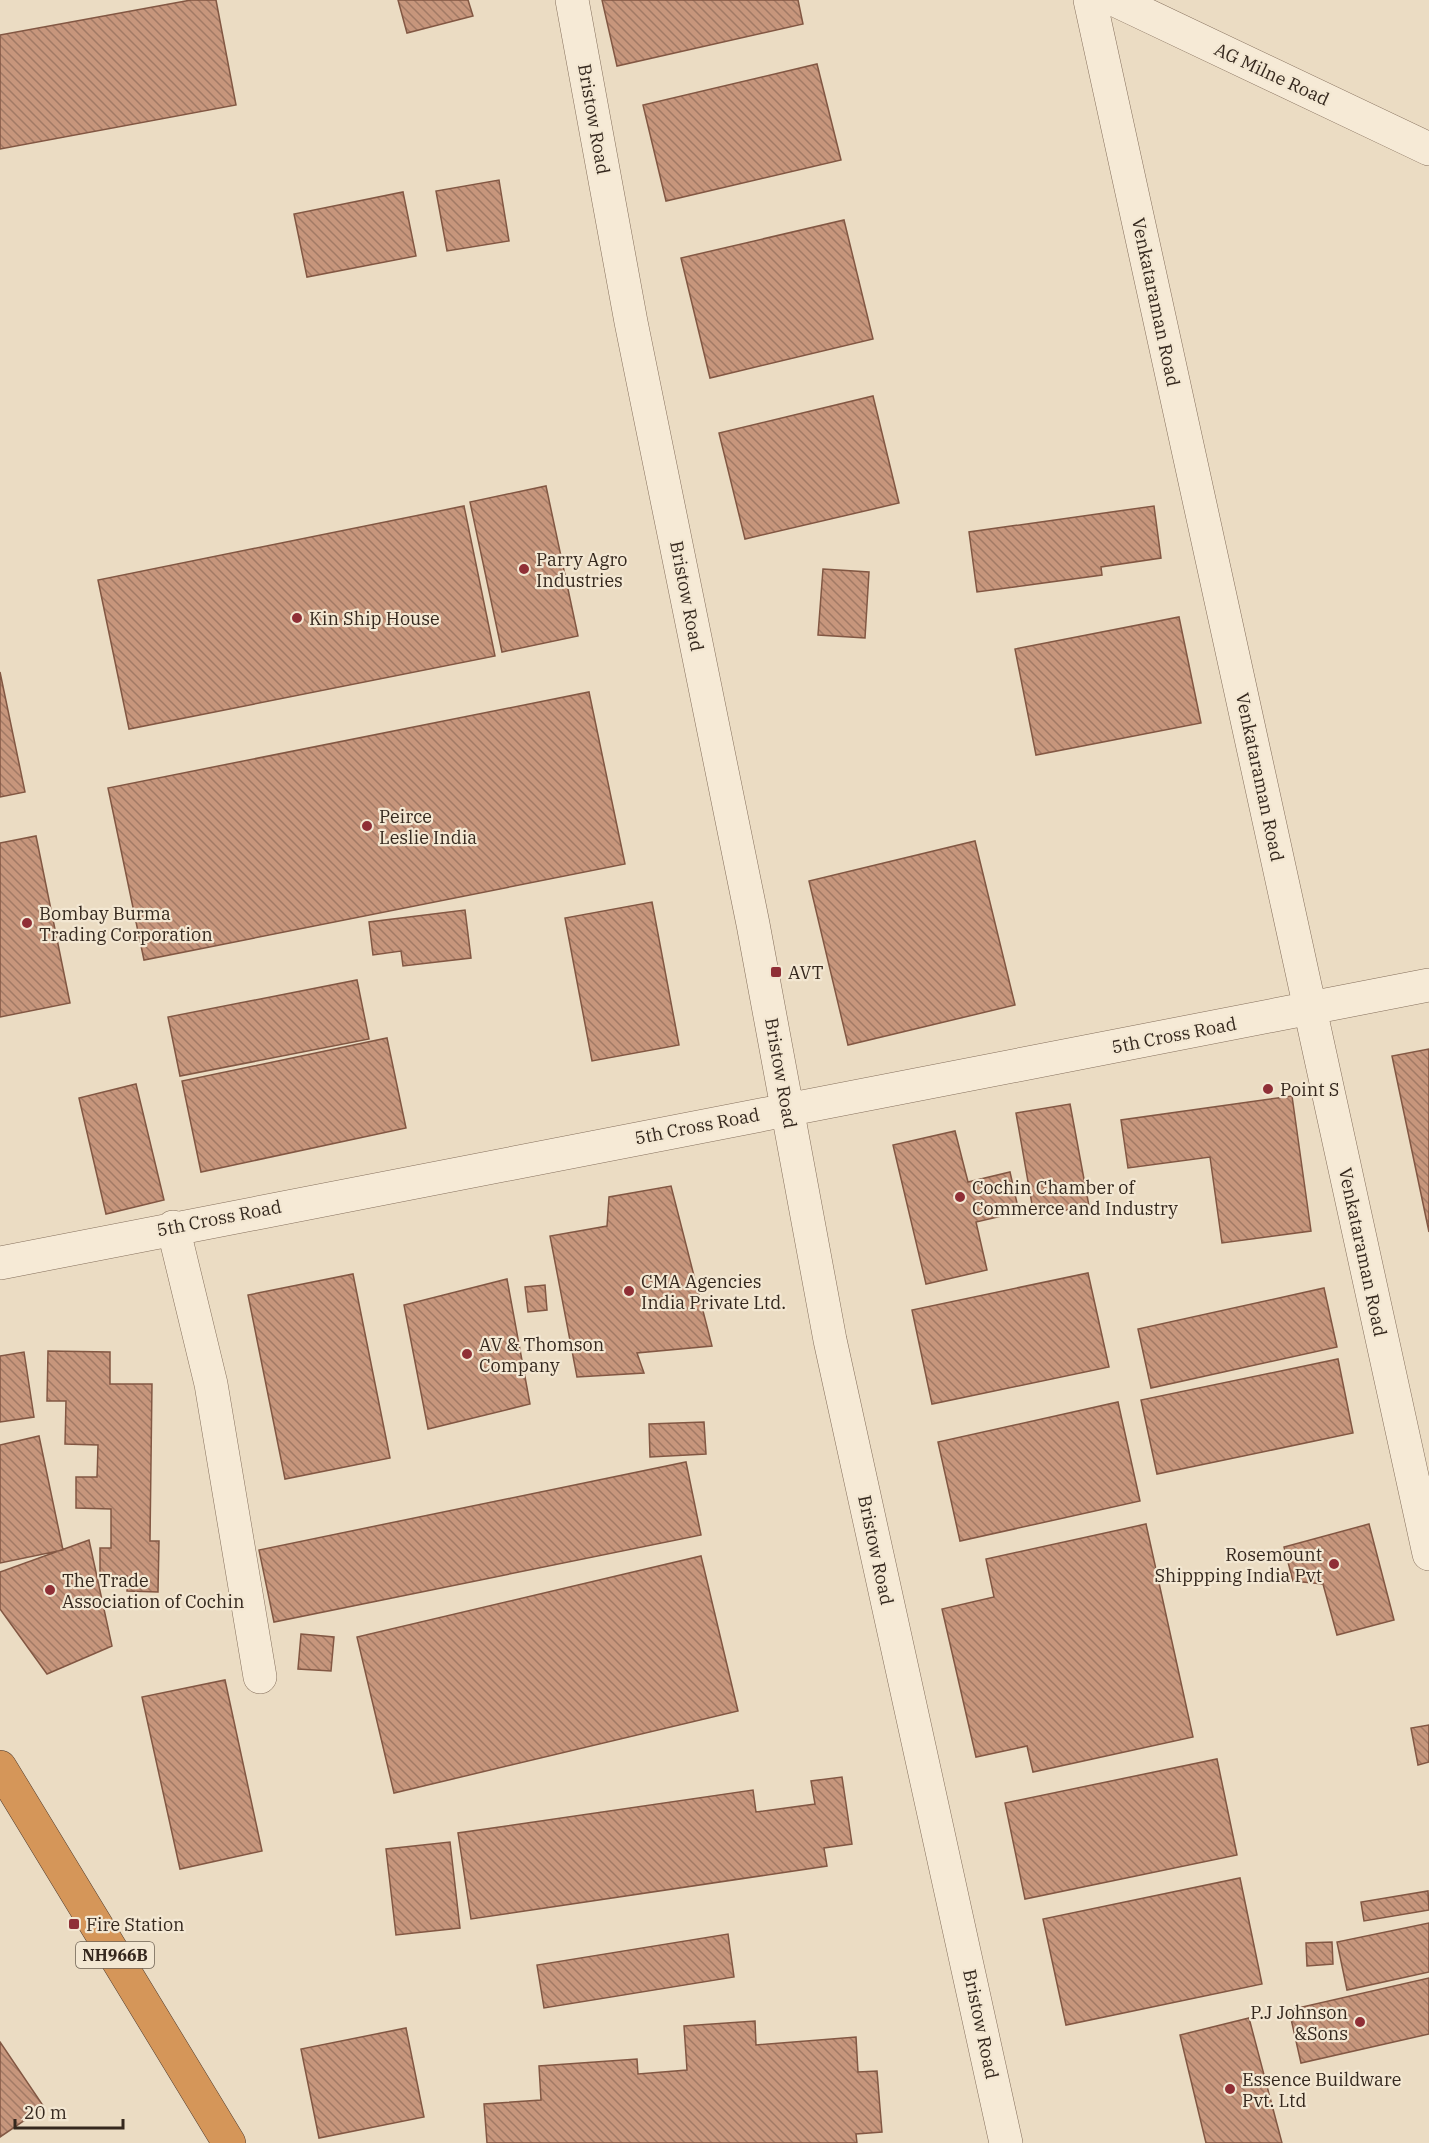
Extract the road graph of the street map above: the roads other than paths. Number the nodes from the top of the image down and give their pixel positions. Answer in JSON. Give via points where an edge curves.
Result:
{"nodes":[{"id":1,"x":572,"y":0,"type":"edge"},
{"id":2,"x":1090,"y":0,"type":"edge"},
{"id":3,"x":1115,"y":0,"type":"edge"},
{"id":4,"x":1429,"y":149,"type":"edge"},
{"id":5,"x":1429,"y":985,"type":"edge"},
{"id":6,"x":1310,"y":1009,"type":"junction"},
{"id":7,"x":788,"y":1108,"type":"junction"},
{"id":8,"x":174,"y":1227,"type":"junction"},
{"id":9,"x":0,"y":1263,"type":"edge"},
{"id":10,"x":1429,"y":1554,"type":"edge"},
{"id":11,"x":260,"y":1677,"type":"dead end"},
{"id":12,"x":0,"y":1767,"type":"edge"},
{"id":13,"x":229,"y":2143,"type":"edge"},
{"id":14,"x":1006,"y":2143,"type":"edge"}],
"edges":[{"from":1,"to":7,"type":"street","name":"Bristow Road","via":[[631,322]]},
{"from":2,"to":6,"type":"street","name":"Venkataraman Road"},
{"from":3,"to":4,"type":"street","name":"AG Milne Road"},
{"from":5,"to":6,"type":"street","name":"5th Cross Road"},
{"from":6,"to":7,"type":"street","name":"5th Cross Road"},
{"from":6,"to":10,"type":"street","name":"Venkataraman Road"},
{"from":7,"to":8,"type":"street","name":"5th Cross Road"},
{"from":7,"to":14,"type":"street","name":"Bristow Road","via":[[830,1340]]},
{"from":8,"to":9,"type":"street","name":"5th Cross Road"},
{"from":8,"to":11,"type":"street","via":[[211,1384]]},
{"from":12,"to":13,"type":"highway","number":"NH966B"}]}
